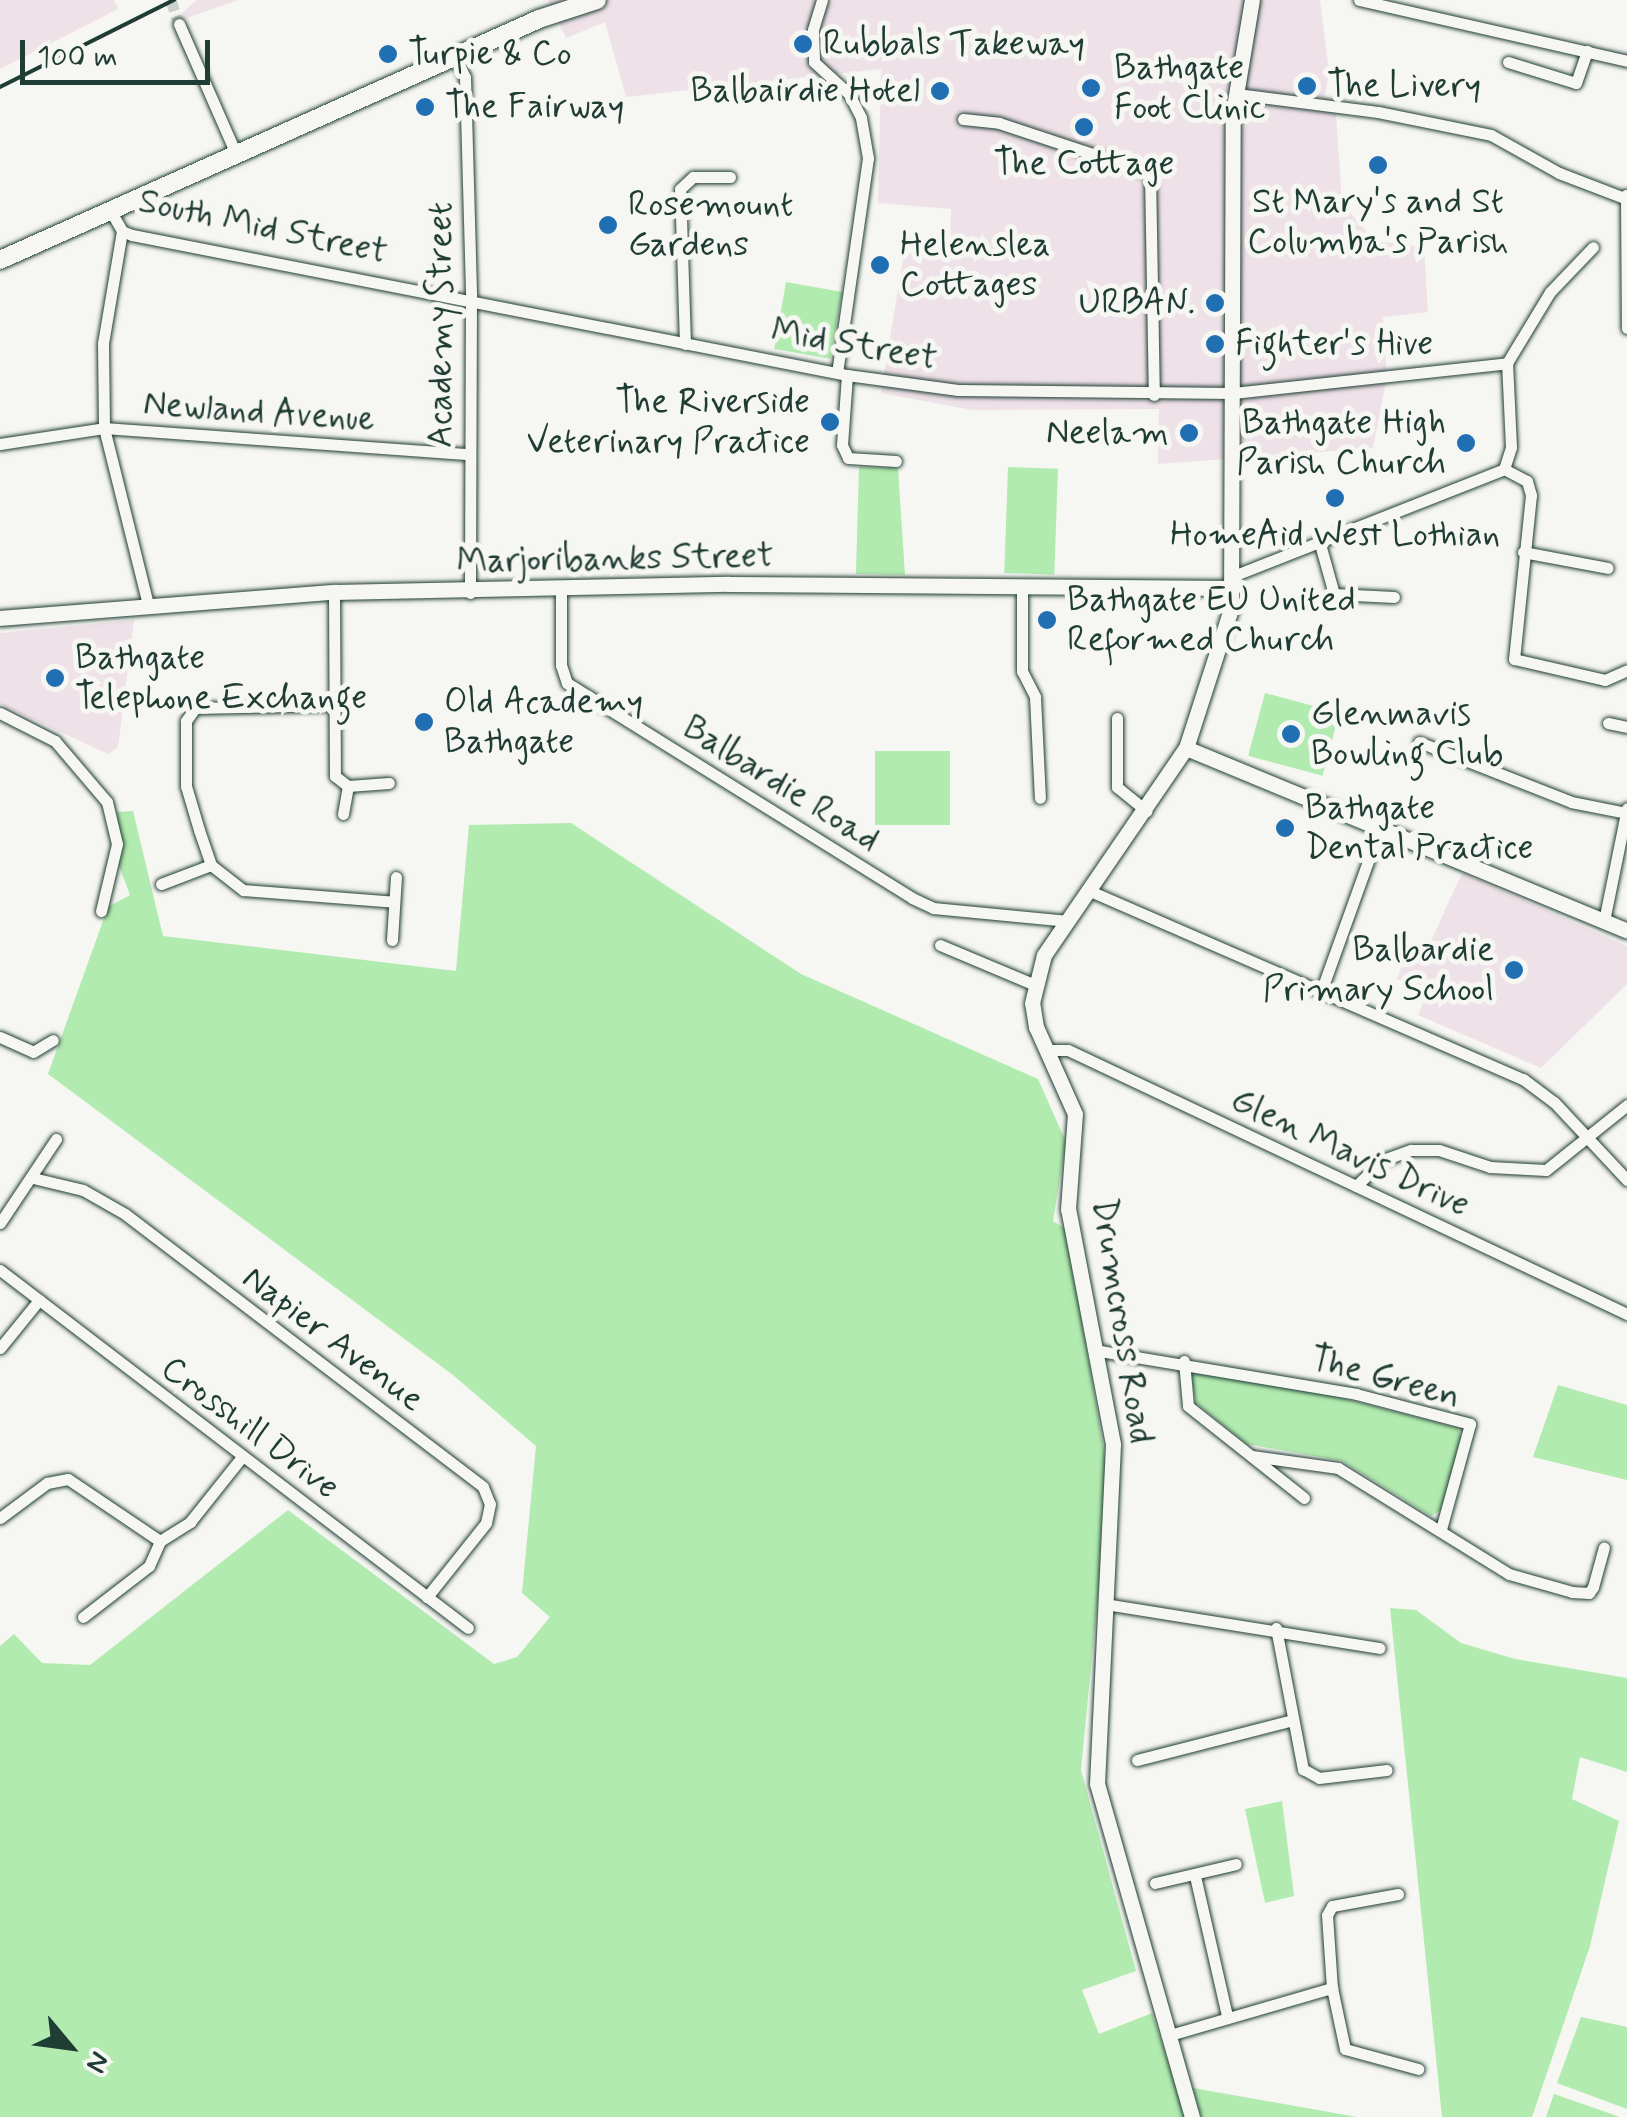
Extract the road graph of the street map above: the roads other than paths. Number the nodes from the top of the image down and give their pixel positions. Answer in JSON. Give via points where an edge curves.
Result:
{"nodes":[{"id":1,"x":598,"y":0,"type":"edge"},
{"id":2,"x":822,"y":0,"type":"edge"},
{"id":3,"x":1252,"y":0,"type":"edge"},
{"id":4,"x":1359,"y":0,"type":"edge"},
{"id":5,"x":1427,"y":7,"type":"edge"},
{"id":6,"x":179,"y":24,"type":"tunnel mouth"},
{"id":7,"x":1587,"y":51,"type":"junction"},
{"id":8,"x":456,"y":58,"type":"junction"},
{"id":9,"x":1627,"y":61,"type":"edge"},
{"id":10,"x":1508,"y":62,"type":"dead end"},
{"id":11,"x":1237,"y":94,"type":"junction"},
{"id":12,"x":963,"y":120,"type":"dead end"},
{"id":13,"x":236,"y":154,"type":"junction"},
{"id":14,"x":723,"y":180,"type":"dead end"},
{"id":15,"x":1626,"y":196,"type":"edge"},
{"id":16,"x":110,"y":210,"type":"junction"},
{"id":17,"x":122,"y":231,"type":"junction"},
{"id":18,"x":1593,"y":247,"type":"dead end"},
{"id":19,"x":0,"y":260,"type":"edge"},
{"id":20,"x":471,"y":297,"type":"junction"},
{"id":21,"x":1627,"y":328,"type":"edge"},
{"id":22,"x":685,"y":344,"type":"junction"},
{"id":23,"x":1507,"y":363,"type":"junction"},
{"id":24,"x":842,"y":373,"type":"junction"},
{"id":25,"x":1232,"y":393,"type":"junction"},
{"id":26,"x":1154,"y":394,"type":"junction"},
{"id":27,"x":104,"y":428,"type":"junction"},
{"id":28,"x":0,"y":444,"type":"edge"},
{"id":29,"x":469,"y":454,"type":"junction"},
{"id":30,"x":896,"y":461,"type":"dead end"},
{"id":31,"x":1504,"y":469,"type":"junction"},
{"id":32,"x":1320,"y":544,"type":"junction"},
{"id":33,"x":1523,"y":552,"type":"junction"},
{"id":34,"x":1608,"y":568,"type":"dead end"},
{"id":35,"x":1233,"y":582,"type":"junction"},
{"id":36,"x":562,"y":588,"type":"junction"},
{"id":37,"x":1022,"y":591,"type":"junction"},
{"id":38,"x":334,"y":592,"type":"junction"},
{"id":39,"x":470,"y":593,"type":"junction"},
{"id":40,"x":1394,"y":597,"type":"dead end"},
{"id":41,"x":148,"y":604,"type":"junction"},
{"id":42,"x":0,"y":618,"type":"edge"},
{"id":43,"x":1627,"y":670,"type":"edge"},
{"id":44,"x":333,"y":705,"type":"junction"},
{"id":45,"x":0,"y":714,"type":"edge"},
{"id":46,"x":1116,"y":718,"type":"dead end"},
{"id":47,"x":1608,"y":723,"type":"dead end"},
{"id":48,"x":1627,"y":726,"type":"edge"},
{"id":49,"x":1419,"y":742,"type":"dead end"},
{"id":50,"x":1186,"y":748,"type":"junction"},
{"id":51,"x":389,"y":784,"type":"dead end"},
{"id":52,"x":348,"y":786,"type":"junction"},
{"id":53,"x":1040,"y":798,"type":"dead end"},
{"id":54,"x":1147,"y":811,"type":"junction"},
{"id":55,"x":1626,"y":811,"type":"edge"},
{"id":56,"x":343,"y":814,"type":"dead end"},
{"id":57,"x":1380,"y":828,"type":"junction"},
{"id":58,"x":211,"y":866,"type":"junction"},
{"id":59,"x":396,"y":876,"type":"dead end"},
{"id":60,"x":161,"y":884,"type":"dead end"},
{"id":61,"x":1090,"y":891,"type":"junction"},
{"id":62,"x":394,"y":902,"type":"junction"},
{"id":63,"x":101,"y":911,"type":"dead end"},
{"id":64,"x":1604,"y":921,"type":"junction"},
{"id":65,"x":1068,"y":922,"type":"junction"},
{"id":66,"x":1627,"y":931,"type":"edge"},
{"id":67,"x":392,"y":940,"type":"dead end"},
{"id":68,"x":940,"y":945,"type":"dead end"},
{"id":69,"x":1033,"y":984,"type":"junction"},
{"id":70,"x":1322,"y":989,"type":"junction"},
{"id":71,"x":0,"y":1037,"type":"edge"},
{"id":72,"x":52,"y":1040,"type":"dead end"},
{"id":73,"x":1048,"y":1050,"type":"junction"},
{"id":74,"x":1627,"y":1106,"type":"edge"},
{"id":75,"x":56,"y":1139,"type":"dead end"},
{"id":76,"x":1590,"y":1139,"type":"junction"},
{"id":77,"x":33,"y":1178,"type":"junction"},
{"id":78,"x":1627,"y":1180,"type":"edge"},
{"id":79,"x":1356,"y":1186,"type":"junction"},
{"id":80,"x":0,"y":1223,"type":"edge"},
{"id":81,"x":0,"y":1270,"type":"edge"},
{"id":82,"x":39,"y":1300,"type":"junction"},
{"id":83,"x":1627,"y":1314,"type":"edge"},
{"id":84,"x":0,"y":1348,"type":"edge"},
{"id":85,"x":1094,"y":1350,"type":"junction"},
{"id":86,"x":1184,"y":1361,"type":"junction"},
{"id":87,"x":1252,"y":1456,"type":"junction"},
{"id":88,"x":240,"y":1458,"type":"junction"},
{"id":89,"x":1304,"y":1498,"type":"dead end"},
{"id":90,"x":0,"y":1518,"type":"edge"},
{"id":91,"x":1441,"y":1529,"type":"junction"},
{"id":92,"x":160,"y":1542,"type":"junction"},
{"id":93,"x":1604,"y":1547,"type":"dead end"},
{"id":94,"x":427,"y":1597,"type":"junction"},
{"id":95,"x":1105,"y":1604,"type":"junction"},
{"id":96,"x":83,"y":1617,"type":"dead end"},
{"id":97,"x":468,"y":1628,"type":"dead end"},
{"id":98,"x":1276,"y":1628,"type":"junction"},
{"id":99,"x":1380,"y":1648,"type":"dead end"},
{"id":100,"x":1293,"y":1720,"type":"junction"},
{"id":101,"x":1137,"y":1760,"type":"dead end"},
{"id":102,"x":1387,"y":1770,"type":"dead end"},
{"id":103,"x":1236,"y":1864,"type":"dead end"},
{"id":104,"x":1195,"y":1876,"type":"junction"},
{"id":105,"x":1154,"y":1883,"type":"dead end"},
{"id":106,"x":1398,"y":1894,"type":"dead end"},
{"id":107,"x":1332,"y":1988,"type":"junction"},
{"id":108,"x":1228,"y":2016,"type":"junction"},
{"id":109,"x":1170,"y":2035,"type":"junction"},
{"id":110,"x":1418,"y":2069,"type":"dead end"},
{"id":111,"x":1192,"y":2114,"type":"edge"}],
"edges":[{"from":1,"to":8,"type":"main road"},
{"from":2,"to":24,"type":"street","via":[[812,30],[814,62],[848,94],[861,118],[868,158]]},
{"from":3,"to":11,"type":"street"},
{"from":4,"to":5,"type":"street"},
{"from":5,"to":7,"type":"street"},
{"from":6,"to":13,"type":"street"},
{"from":7,"to":9,"type":"street"},
{"from":7,"to":10,"type":"street","via":[[1576,83]]},
{"from":8,"to":13,"type":"main road"},
{"from":8,"to":20,"type":"street","name":"Academy Street","via":[[466,77]]},
{"from":11,"to":15,"type":"street","via":[[1491,135]]},
{"from":11,"to":25,"type":"street"},
{"from":12,"to":26,"type":"street","via":[[998,123],[1150,174]]},
{"from":13,"to":16,"type":"main road"},
{"from":14,"to":22,"type":"street","via":[[694,177],[680,189]]},
{"from":15,"to":21,"type":"street"},
{"from":16,"to":17,"type":"street","name":"South Mid Street"},
{"from":16,"to":19,"type":"main road"},
{"from":17,"to":20,"type":"street","name":"South Mid Street"},
{"from":17,"to":27,"type":"street","via":[[103,343]]},
{"from":18,"to":23,"type":"street","via":[[1550,292]]},
{"from":20,"to":22,"type":"street","name":"Mid Street"},
{"from":20,"to":29,"type":"street","name":"Academy Street"},
{"from":22,"to":24,"type":"street","name":"Mid Street"},
{"from":23,"to":25,"type":"street","name":"Mid Street"},
{"from":23,"to":31,"type":"street","via":[[1511,447]]},
{"from":24,"to":26,"type":"street","name":"Mid Street","via":[[958,390]]},
{"from":24,"to":30,"type":"street","via":[[848,458]]},
{"from":25,"to":26,"type":"street","name":"Mid Street"},
{"from":25,"to":35,"type":"street"},
{"from":27,"to":28,"type":"street","name":"Newland Avenue"},
{"from":27,"to":29,"type":"street","name":"Newland Avenue"},
{"from":27,"to":41,"type":"street"},
{"from":29,"to":39,"type":"street","name":"Academy Street"},
{"from":31,"to":32,"type":"street"},
{"from":31,"to":33,"type":"street","via":[[1517,472],[1531,494]]},
{"from":32,"to":35,"type":"street"},
{"from":32,"to":40,"type":"street","via":[[1334,594]]},
{"from":33,"to":34,"type":"street"},
{"from":33,"to":43,"type":"street","via":[[1514,659],[1605,680]]},
{"from":35,"to":37,"type":"street","name":"Marjoribanks Street"},
{"from":35,"to":50,"type":"street","via":[[1219,654]]},
{"from":36,"to":37,"type":"street","name":"Marjoribanks Street"},
{"from":36,"to":39,"type":"street","name":"Marjoribanks Street"},
{"from":36,"to":65,"type":"street","name":"Balbardie Road","via":[[561,666],[567,683],[912,898],[933,908]]},
{"from":37,"to":53,"type":"street","via":[[1022,671],[1035,697]]},
{"from":38,"to":39,"type":"street","name":"Marjoribanks Street"},
{"from":38,"to":41,"type":"street","name":"Marjoribanks Street"},
{"from":38,"to":44,"type":"street"},
{"from":41,"to":42,"type":"street","name":"Marjoribanks Street"},
{"from":44,"to":52,"type":"street","via":[[335,776]]},
{"from":44,"to":58,"type":"street","via":[[201,707],[189,714],[186,786]]},
{"from":45,"to":63,"type":"street","via":[[55,742],[107,802],[117,844]]},
{"from":46,"to":54,"type":"street","via":[[1117,787]]},
{"from":47,"to":48,"type":"street"},
{"from":49,"to":55,"type":"street","via":[[1570,802]]},
{"from":50,"to":54,"type":"street"},
{"from":50,"to":57,"type":"street"},
{"from":51,"to":52,"type":"street"},
{"from":52,"to":56,"type":"street"},
{"from":54,"to":61,"type":"street"},
{"from":55,"to":64,"type":"street"},
{"from":57,"to":64,"type":"street"},
{"from":57,"to":70,"type":"street"},
{"from":58,"to":60,"type":"street"},
{"from":58,"to":62,"type":"street","via":[[243,890]]},
{"from":59,"to":62,"type":"street"},
{"from":61,"to":65,"type":"street"},
{"from":61,"to":70,"type":"street"},
{"from":62,"to":67,"type":"street"},
{"from":64,"to":66,"type":"street"},
{"from":65,"to":69,"type":"street"},
{"from":68,"to":69,"type":"street"},
{"from":69,"to":73,"type":"street","name":"Drumcross Road","via":[[1036,1027]]},
{"from":70,"to":76,"type":"street","via":[[1524,1079]]},
{"from":71,"to":72,"type":"street","via":[[33,1052]]},
{"from":73,"to":79,"type":"street","name":"Glen Mavis Drive","via":[[1068,1050]]},
{"from":73,"to":85,"type":"street","name":"Drumcross Road","via":[[1075,1114],[1068,1209]]},
{"from":74,"to":76,"type":"street"},
{"from":75,"to":77,"type":"street"},
{"from":76,"to":78,"type":"street"},
{"from":76,"to":79,"type":"street","via":[[1565,1162],[1528,1172],[1411,1150],[1382,1160]]},
{"from":77,"to":80,"type":"street"},
{"from":77,"to":94,"type":"street","name":"Napier Avenue","via":[[83,1190],[125,1214],[483,1487],[490,1504],[486,1522]]},
{"from":79,"to":83,"type":"street","name":"Glen Mavis Drive"},
{"from":81,"to":82,"type":"street","name":"Crosshill Drive"},
{"from":82,"to":84,"type":"street"},
{"from":82,"to":88,"type":"street","name":"Crosshill Drive"},
{"from":85,"to":86,"type":"street","name":"The Green"},
{"from":85,"to":95,"type":"street","name":"Drumcross Road","via":[[1115,1479]]},
{"from":86,"to":87,"type":"street","via":[[1188,1406]]},
{"from":86,"to":91,"type":"street","name":"The Green","via":[[1470,1424]]},
{"from":87,"to":89,"type":"street"},
{"from":87,"to":91,"type":"street","via":[[1338,1468]]},
{"from":88,"to":92,"type":"street","via":[[190,1522]]},
{"from":88,"to":94,"type":"street","name":"Crosshill Drive"},
{"from":90,"to":92,"type":"street","via":[[47,1483],[68,1479]]},
{"from":91,"to":93,"type":"street","via":[[1509,1574],[1572,1592],[1594,1587]]},
{"from":92,"to":96,"type":"street","via":[[150,1566]]},
{"from":94,"to":97,"type":"street","name":"Crosshill Drive"},
{"from":95,"to":98,"type":"street"},
{"from":95,"to":109,"type":"street","name":"Drumcross Road","via":[[1097,1784]]},
{"from":98,"to":99,"type":"street"},
{"from":98,"to":100,"type":"street"},
{"from":100,"to":101,"type":"street"},
{"from":100,"to":102,"type":"street","via":[[1309,1774]]},
{"from":103,"to":104,"type":"street"},
{"from":104,"to":105,"type":"street"},
{"from":104,"to":108,"type":"street"},
{"from":106,"to":107,"type":"street","via":[[1332,1906]]},
{"from":107,"to":108,"type":"street"},
{"from":107,"to":110,"type":"street","via":[[1346,2049]]},
{"from":108,"to":109,"type":"street"},
{"from":109,"to":111,"type":"street","name":"Drumcross Road"}]}
